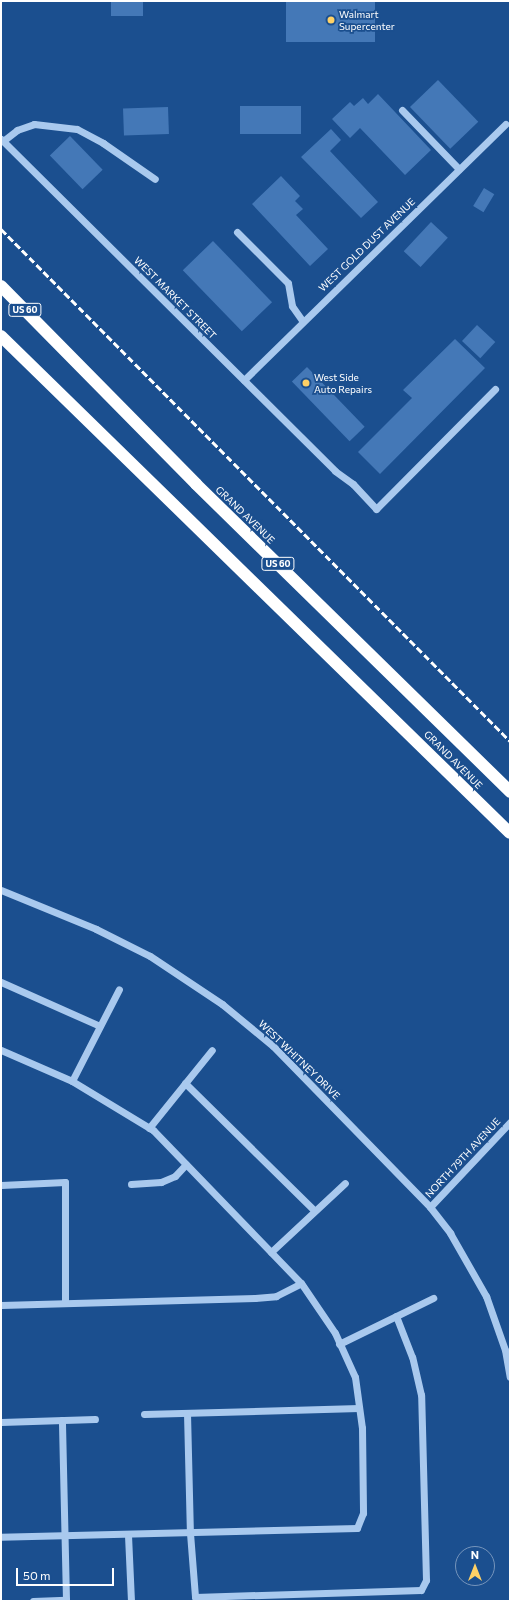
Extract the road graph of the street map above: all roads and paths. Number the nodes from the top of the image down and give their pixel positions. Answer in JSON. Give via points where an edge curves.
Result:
{"nodes":[{"id":1,"x":402,"y":110,"type":"dead end"},
{"id":2,"x":505,"y":124,"type":"dead end"},
{"id":3,"x":2,"y":140,"type":"edge"},
{"id":4,"x":459,"y":169,"type":"junction"},
{"id":5,"x":155,"y":179,"type":"dead end"},
{"id":6,"x":237,"y":232,"type":"dead end"},
{"id":7,"x":1,"y":286,"type":"edge"},
{"id":8,"x":303,"y":322,"type":"junction"},
{"id":9,"x":1,"y":336,"type":"edge"},
{"id":10,"x":244,"y":380,"type":"junction"},
{"id":11,"x":495,"y":389,"type":"dead end"},
{"id":12,"x":510,"y":792,"type":"edge"},
{"id":13,"x":510,"y":833,"type":"edge"},
{"id":14,"x":1,"y":890,"type":"edge"},
{"id":15,"x":1,"y":982,"type":"edge"},
{"id":16,"x":119,"y":989,"type":"dead end"},
{"id":17,"x":100,"y":1026,"type":"junction"},
{"id":18,"x":1,"y":1050,"type":"edge"},
{"id":19,"x":212,"y":1050,"type":"dead end"},
{"id":20,"x":72,"y":1081,"type":"junction"},
{"id":21,"x":185,"y":1083,"type":"junction"},
{"id":22,"x":510,"y":1122,"type":"edge"},
{"id":23,"x":149,"y":1128,"type":"junction"},
{"id":24,"x":186,"y":1164,"type":"junction"},
{"id":25,"x":345,"y":1183,"type":"dead end"},
{"id":26,"x":131,"y":1184,"type":"dead end"},
{"id":27,"x":1,"y":1185,"type":"edge"},
{"id":28,"x":430,"y":1207,"type":"junction"},
{"id":29,"x":315,"y":1211,"type":"junction"},
{"id":30,"x":271,"y":1252,"type":"junction"},
{"id":31,"x":300,"y":1283,"type":"junction"},
{"id":32,"x":433,"y":1298,"type":"dead end"},
{"id":33,"x":65,"y":1303,"type":"junction"},
{"id":34,"x":1,"y":1305,"type":"edge"},
{"id":35,"x":396,"y":1316,"type":"junction"},
{"id":36,"x":340,"y":1344,"type":"junction"},
{"id":37,"x":510,"y":1377,"type":"edge"},
{"id":38,"x":359,"y":1408,"type":"junction"},
{"id":39,"x":187,"y":1412,"type":"junction"},
{"id":40,"x":144,"y":1414,"type":"dead end"},
{"id":41,"x":95,"y":1419,"type":"dead end"},
{"id":42,"x":62,"y":1420,"type":"junction"},
{"id":43,"x":1,"y":1422,"type":"edge"},
{"id":44,"x":190,"y":1533,"type":"junction"},
{"id":45,"x":128,"y":1535,"type":"junction"},
{"id":46,"x":66,"y":1536,"type":"junction"},
{"id":47,"x":1,"y":1537,"type":"edge"},
{"id":48,"x":33,"y":1601,"type":"edge"},
{"id":49,"x":131,"y":1601,"type":"edge"}],
"edges":[{"from":1,"to":4,"type":"street"},
{"from":2,"to":4,"type":"street","name":"WEST GOLD DUST AVENUE"},
{"from":3,"to":5,"type":"street","via":[[17,130],[34,124],[77,129],[103,143]]},
{"from":3,"to":10,"type":"street","name":"WEST MARKET STREET"},
{"from":4,"to":8,"type":"street","name":"WEST GOLD DUST AVENUE"},
{"from":6,"to":8,"type":"street","via":[[288,283],[292,306]]},
{"from":7,"to":12,"type":"highway","name":"GRAND AVENUE","number":"US 60","via":[[196,484]]},
{"from":8,"to":10,"type":"street","name":"WEST GOLD DUST AVENUE"},
{"from":9,"to":13,"type":"highway","name":"GRAND AVENUE","number":"US 60"},
{"from":10,"to":11,"type":"street","name":"WEST MARKET STREET","via":[[376,509]]},
{"from":14,"to":28,"type":"street","name":"WEST WHITNEY DRIVE","via":[[125,943],[222,1004],[273,1046]]},
{"from":15,"to":17,"type":"street"},
{"from":16,"to":17,"type":"street"},
{"from":17,"to":20,"type":"street"},
{"from":18,"to":20,"type":"street"},
{"from":19,"to":21,"type":"street"},
{"from":20,"to":23,"type":"street"},
{"from":21,"to":23,"type":"street"},
{"from":21,"to":29,"type":"street"},
{"from":22,"to":28,"type":"street","name":"NORTH 79TH AVENUE"},
{"from":23,"to":24,"type":"street"},
{"from":24,"to":26,"type":"street","via":[[175,1176],[161,1182]]},
{"from":24,"to":30,"type":"street"},
{"from":25,"to":29,"type":"street"},
{"from":27,"to":33,"type":"street","via":[[65,1182]]},
{"from":28,"to":37,"type":"street","name":"WEST WHITNEY DRIVE","via":[[467,1260],[493,1312]]},
{"from":29,"to":30,"type":"street"},
{"from":30,"to":31,"type":"street"},
{"from":31,"to":33,"type":"street","via":[[276,1296],[255,1298]]},
{"from":31,"to":36,"type":"street"},
{"from":32,"to":35,"type":"street"},
{"from":33,"to":34,"type":"street"},
{"from":35,"to":36,"type":"street"},
{"from":35,"to":44,"type":"street","via":[[412,1357],[421,1395],[426,1580],[421,1590],[195,1597]]},
{"from":36,"to":38,"type":"street","via":[[354,1377]]},
{"from":38,"to":39,"type":"street"},
{"from":38,"to":44,"type":"street","via":[[362,1513],[357,1528]]},
{"from":39,"to":40,"type":"street"},
{"from":39,"to":44,"type":"street"},
{"from":41,"to":42,"type":"street"},
{"from":42,"to":43,"type":"street"},
{"from":42,"to":46,"type":"street"},
{"from":44,"to":45,"type":"street"},
{"from":45,"to":46,"type":"street"},
{"from":45,"to":49,"type":"street"},
{"from":46,"to":47,"type":"street"},
{"from":46,"to":48,"type":"street","via":[[66,1600]]}]}
